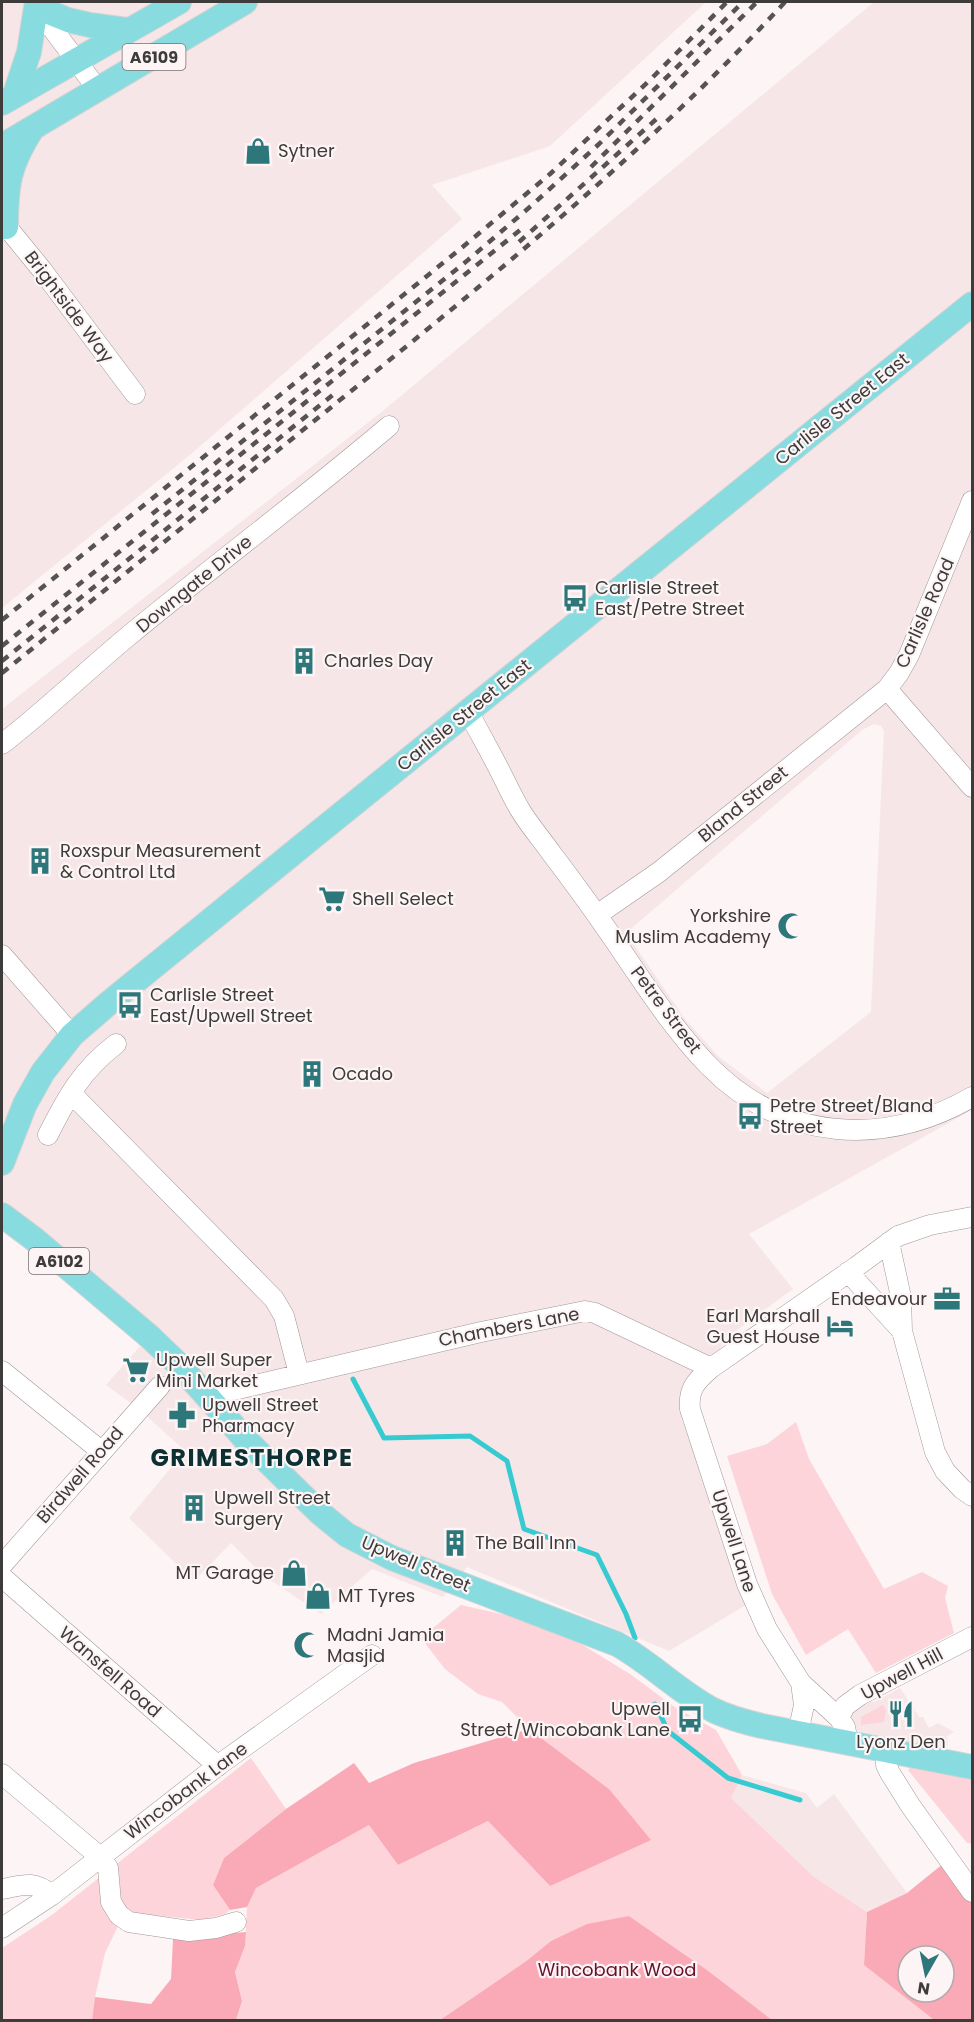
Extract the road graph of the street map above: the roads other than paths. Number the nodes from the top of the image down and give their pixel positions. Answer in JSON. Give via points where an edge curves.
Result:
{"nodes":[{"id":1,"x":178,"y":2,"type":"edge"},
{"id":2,"x":245,"y":2,"type":"edge"},
{"id":3,"x":34,"y":4,"type":"edge"},
{"id":4,"x":127,"y":30,"type":"junction"},
{"id":5,"x":75,"y":60,"type":"junction"},
{"id":6,"x":98,"y":90,"type":"junction"},
{"id":7,"x":8,"y":98,"type":"edge"},
{"id":8,"x":33,"y":127,"type":"junction"},
{"id":9,"x":2,"y":146,"type":"edge"},
{"id":10,"x":4,"y":224,"type":"edge"},
{"id":11,"x":972,"y":304,"type":"edge"},
{"id":12,"x":135,"y":394,"type":"dead end"},
{"id":13,"x":389,"y":426,"type":"dead end"},
{"id":14,"x":972,"y":501,"type":"edge"},
{"id":15,"x":887,"y":689,"type":"junction"},
{"id":16,"x":469,"y":713,"type":"junction"},
{"id":17,"x":2,"y":744,"type":"edge"},
{"id":18,"x":972,"y":787,"type":"edge"},
{"id":19,"x":597,"y":915,"type":"junction"},
{"id":20,"x":2,"y":955,"type":"edge"},
{"id":21,"x":72,"y":1035,"type":"junction"},
{"id":22,"x":116,"y":1044,"type":"dead end"},
{"id":23,"x":71,"y":1092,"type":"junction"},
{"id":24,"x":972,"y":1097,"type":"edge"},
{"id":25,"x":48,"y":1135,"type":"dead end"},
{"id":26,"x":2,"y":1163,"type":"edge"},
{"id":27,"x":2,"y":1215,"type":"edge"},
{"id":28,"x":972,"y":1217,"type":"edge"},
{"id":29,"x":889,"y":1242,"type":"junction"},
{"id":30,"x":848,"y":1272,"type":"junction"},
{"id":31,"x":902,"y":1331,"type":"junction"},
{"id":32,"x":711,"y":1368,"type":"junction"},
{"id":33,"x":2,"y":1371,"type":"edge"},
{"id":34,"x":299,"y":1374,"type":"junction"},
{"id":35,"x":160,"y":1386,"type":"dead end"},
{"id":36,"x":208,"y":1396,"type":"junction"},
{"id":37,"x":101,"y":1450,"type":"junction"},
{"id":38,"x":972,"y":1496,"type":"edge"},
{"id":39,"x":2,"y":1565,"type":"edge"},
{"id":40,"x":2,"y":1577,"type":"edge"},
{"id":41,"x":972,"y":1637,"type":"edge"},
{"id":42,"x":372,"y":1655,"type":"dead end"},
{"id":43,"x":801,"y":1683,"type":"junction"},
{"id":44,"x":839,"y":1718,"type":"junction"},
{"id":45,"x":798,"y":1733,"type":"junction"},
{"id":46,"x":848,"y":1742,"type":"junction"},
{"id":47,"x":886,"y":1749,"type":"junction"},
{"id":48,"x":218,"y":1766,"type":"junction"},
{"id":49,"x":972,"y":1767,"type":"edge"},
{"id":50,"x":2,"y":1774,"type":"edge"},
{"id":51,"x":100,"y":1857,"type":"junction"},
{"id":52,"x":964,"y":1865,"type":"edge"},
{"id":53,"x":2,"y":1889,"type":"edge"},
{"id":54,"x":972,"y":1892,"type":"edge"},
{"id":55,"x":52,"y":1895,"type":"junction"},
{"id":56,"x":236,"y":1922,"type":"dead end"},
{"id":57,"x":2,"y":1928,"type":"edge"}],
"edges":[{"from":1,"to":4,"type":"main road","number":"A6109"},
{"from":2,"to":6,"type":"main road","number":"A6109"},
{"from":3,"to":4,"type":"main road","via":[[68,20]]},
{"from":3,"to":5,"type":"street"},
{"from":3,"to":7,"type":"main road","via":[[30,52]]},
{"from":4,"to":5,"type":"main road","number":"A6109"},
{"from":5,"to":6,"type":"street"},
{"from":5,"to":7,"type":"main road","number":"A6109"},
{"from":6,"to":8,"type":"main road","number":"A6109"},
{"from":8,"to":9,"type":"main road","number":"A6109"},
{"from":8,"to":10,"type":"main road","via":[[11,167]]},
{"from":10,"to":12,"type":"street","name":"Brightside Way"},
{"from":11,"to":16,"type":"main road","name":"Carlisle Street East"},
{"from":13,"to":17,"type":"street","name":"Downgate Drive","via":[[126,638]]},
{"from":14,"to":15,"type":"street","name":"Carlisle Road","via":[[909,656]]},
{"from":15,"to":18,"type":"street"},
{"from":15,"to":19,"type":"street","name":"Bland Street","via":[[659,872]]},
{"from":16,"to":19,"type":"street","name":"Petre Street","via":[[522,813]]},
{"from":16,"to":21,"type":"main road","name":"Carlisle Street East"},
{"from":19,"to":24,"type":"street","name":"Petre Street","via":[[674,1026],[710,1066],[766,1107],[795,1120],[857,1131],[916,1122]]},
{"from":20,"to":21,"type":"street"},
{"from":21,"to":26,"type":"main road","name":"Carlisle Street East","via":[[43,1072],[25,1104]]},
{"from":22,"to":23,"type":"street","via":[[98,1058]]},
{"from":23,"to":25,"type":"street"},
{"from":23,"to":34,"type":"street","via":[[274,1299],[284,1316]]},
{"from":27,"to":36,"type":"main road","name":"Upwell Street","number":"A6102","via":[[150,1337]]},
{"from":28,"to":29,"type":"street","via":[[930,1226]]},
{"from":29,"to":30,"type":"street"},
{"from":29,"to":31,"type":"street","via":[[901,1297]]},
{"from":30,"to":31,"type":"street"},
{"from":30,"to":32,"type":"street"},
{"from":31,"to":38,"type":"street","via":[[935,1452],[945,1471]]},
{"from":32,"to":34,"type":"street","name":"Chambers Lane","via":[[585,1311]]},
{"from":32,"to":43,"type":"street","name":"Upwell Lane","via":[[694,1384],[690,1409],[747,1584],[767,1629]]},
{"from":33,"to":37,"type":"street"},
{"from":34,"to":36,"type":"street","name":"Chambers Lane"},
{"from":35,"to":37,"type":"street","name":"Birdwell Road"},
{"from":36,"to":45,"type":"main road","name":"Upwell Street","number":"A6102","via":[[255,1449],[347,1535],[402,1562],[617,1644],[730,1718]]},
{"from":37,"to":39,"type":"street","name":"Birdwell Road"},
{"from":40,"to":48,"type":"street","name":"Wansfell Road"},
{"from":41,"to":44,"type":"street","name":"Upwell Hill","via":[[860,1695],[845,1706]]},
{"from":42,"to":48,"type":"street","name":"Wincobank Lane"},
{"from":43,"to":44,"type":"street","name":"Upwell Lane"},
{"from":43,"to":45,"type":"street","name":"Upwell Lane","via":[[804,1705]]},
{"from":44,"to":46,"type":"street","name":"Upwell Lane"},
{"from":45,"to":46,"type":"main road","name":"Upwell Street","number":"A6102"},
{"from":46,"to":47,"type":"main road","name":"Upwell Street","number":"A6102"},
{"from":47,"to":49,"type":"main road","number":"A6102"},
{"from":47,"to":52,"type":"street","via":[[886,1765],[910,1804]]},
{"from":48,"to":51,"type":"street","name":"Wincobank Lane"},
{"from":50,"to":51,"type":"street"},
{"from":51,"to":55,"type":"street","name":"Wincobank Lane"},
{"from":51,"to":56,"type":"street","via":[[108,1868],[111,1902],[129,1922],[189,1931]]},
{"from":52,"to":54,"type":"street"},
{"from":53,"to":55,"type":"street","via":[[31,1884]]},
{"from":55,"to":57,"type":"street","name":"Wincobank Lane"}]}
